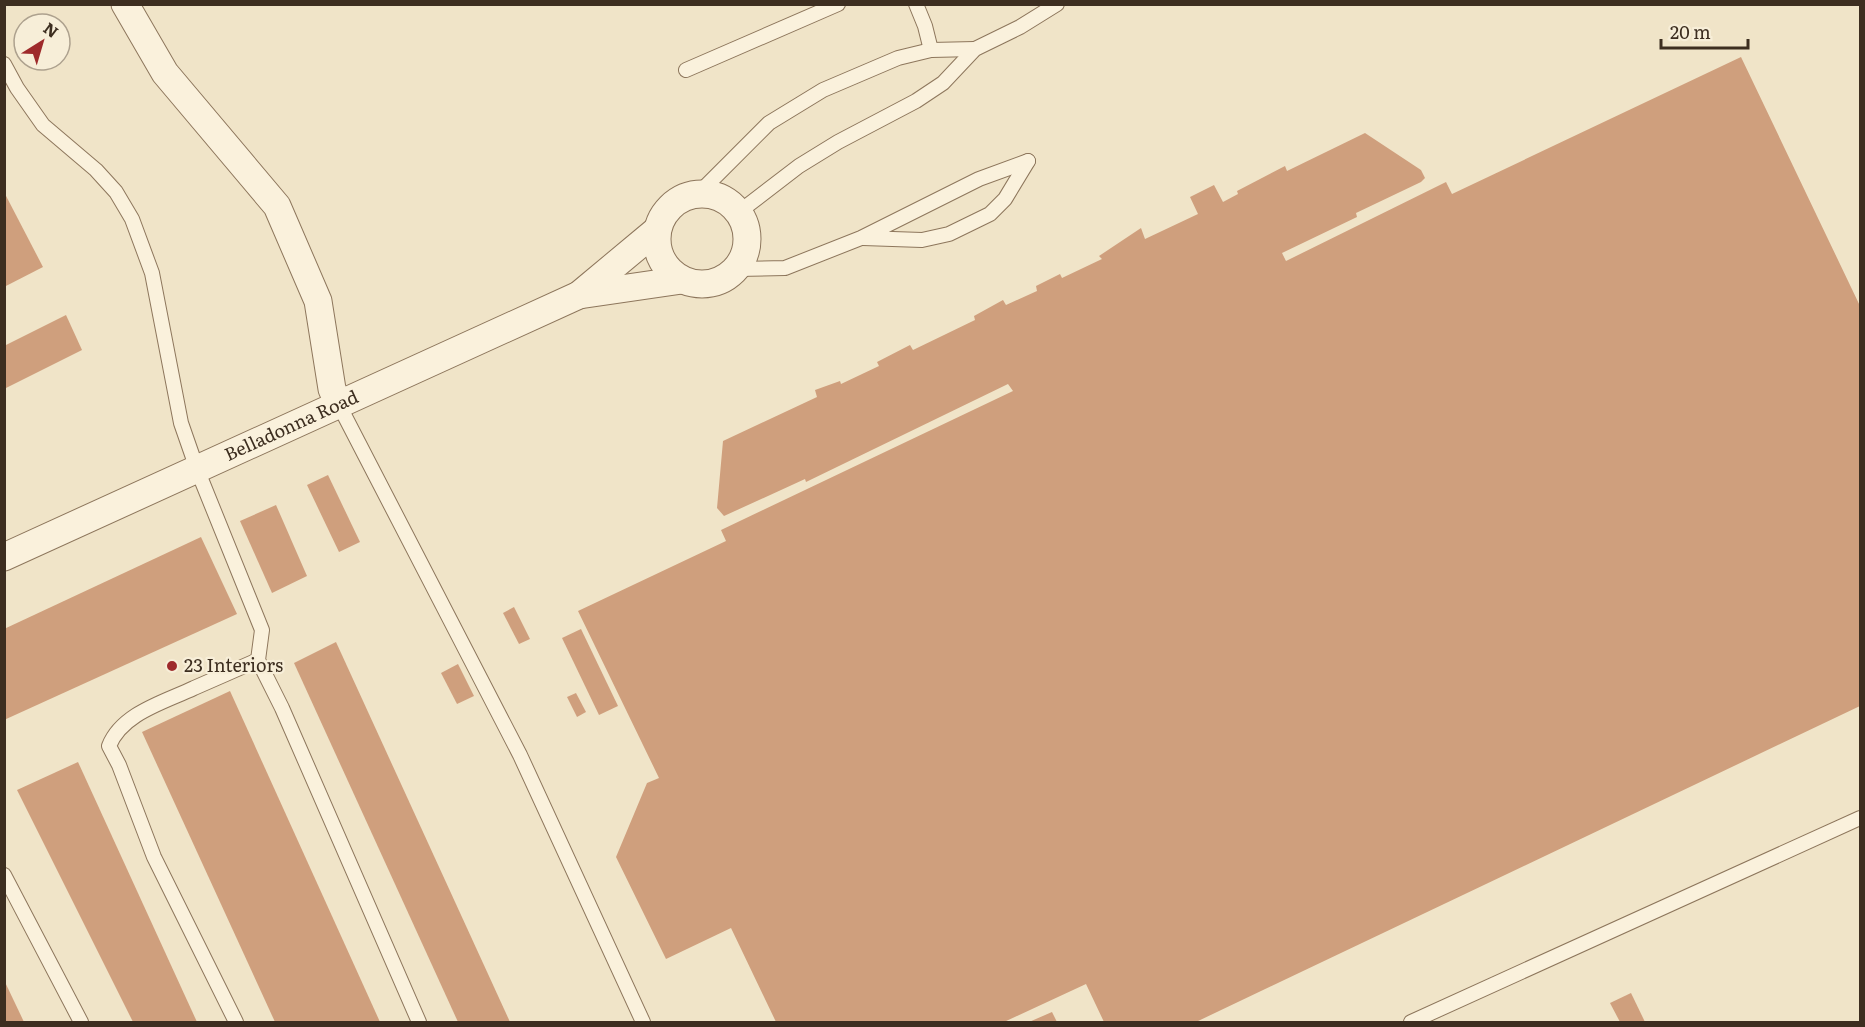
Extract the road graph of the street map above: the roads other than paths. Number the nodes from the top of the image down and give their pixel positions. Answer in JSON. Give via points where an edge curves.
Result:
{"nodes":[{"id":1,"x":125,"y":4,"type":"edge"},
{"id":2,"x":838,"y":4,"type":"edge"},
{"id":3,"x":916,"y":4,"type":"edge"},
{"id":4,"x":1057,"y":4,"type":"edge"},
{"id":5,"x":930,"y":50,"type":"junction"},
{"id":6,"x":975,"y":50,"type":"junction"},
{"id":7,"x":4,"y":64,"type":"edge"},
{"id":8,"x":686,"y":70,"type":"dead end"},
{"id":9,"x":699,"y":193,"type":"junction"},
{"id":10,"x":739,"y":213,"type":"junction"},
{"id":11,"x":657,"y":230,"type":"junction"},
{"id":12,"x":861,"y":238,"type":"junction"},
{"id":13,"x":737,"y":268,"type":"junction"},
{"id":14,"x":682,"y":280,"type":"junction"},
{"id":15,"x":579,"y":294,"type":"junction"},
{"id":16,"x":339,"y":405,"type":"junction"},
{"id":17,"x":197,"y":469,"type":"junction"},
{"id":18,"x":4,"y":556,"type":"edge"},
{"id":19,"x":258,"y":660,"type":"junction"},
{"id":20,"x":1860,"y":818,"type":"edge"},
{"id":21,"x":4,"y":875,"type":"edge"},
{"id":22,"x":81,"y":1023,"type":"edge"},
{"id":23,"x":236,"y":1023,"type":"edge"},
{"id":24,"x":419,"y":1023,"type":"edge"},
{"id":25,"x":643,"y":1023,"type":"edge"},
{"id":26,"x":1410,"y":1023,"type":"edge"}],
"edges":[{"from":1,"to":16,"type":"street","via":[[165,73],[277,206],[318,301],[332,389]]},
{"from":2,"to":8,"type":"lane"},
{"from":3,"to":5,"type":"lane"},
{"from":4,"to":6,"type":"lane"},
{"from":5,"to":6,"type":"lane"},
{"from":5,"to":9,"type":"lane","via":[[898,58],[823,90],[769,123]]},
{"from":6,"to":10,"type":"lane","via":[[943,83],[799,166]]},
{"from":7,"to":17,"type":"lane","via":[[43,125],[96,170],[116,192],[132,219],[152,273],[181,423]]},
{"from":9,"to":10,"type":"street","via":[[714,195]]},
{"from":9,"to":11,"type":"street","name":"Belladonna Road","via":[[672,204]]},
{"from":10,"to":13,"type":"street","via":[[747,241],[745,256]]},
{"from":11,"to":14,"type":"street","via":[[656,245],[661,259],[669,272]]},
{"from":11,"to":15,"type":"street","name":"Belladonna Road"},
{"from":12,"to":12,"type":"lane","via":[[979,179],[1028,161],[1005,199],[990,214],[949,234],[922,240]]},
{"from":12,"to":13,"type":"lane","via":[[785,268]]},
{"from":13,"to":14,"type":"street","name":"Belladonna Road","via":[[712,284]]},
{"from":14,"to":15,"type":"street","name":"Belladonna Road"},
{"from":15,"to":16,"type":"street","name":"Belladonna Road"},
{"from":16,"to":17,"type":"street","name":"Belladonna Road"},
{"from":16,"to":25,"type":"lane","via":[[520,755]]},
{"from":17,"to":18,"type":"street","name":"Belladonna Road"},
{"from":17,"to":19,"type":"lane","via":[[262,630]]},
{"from":19,"to":23,"type":"lane","via":[[142,712],[112,737],[109,746],[154,857]]},
{"from":19,"to":24,"type":"lane"},
{"from":20,"to":26,"type":"lane"},
{"from":21,"to":22,"type":"lane"}]}
